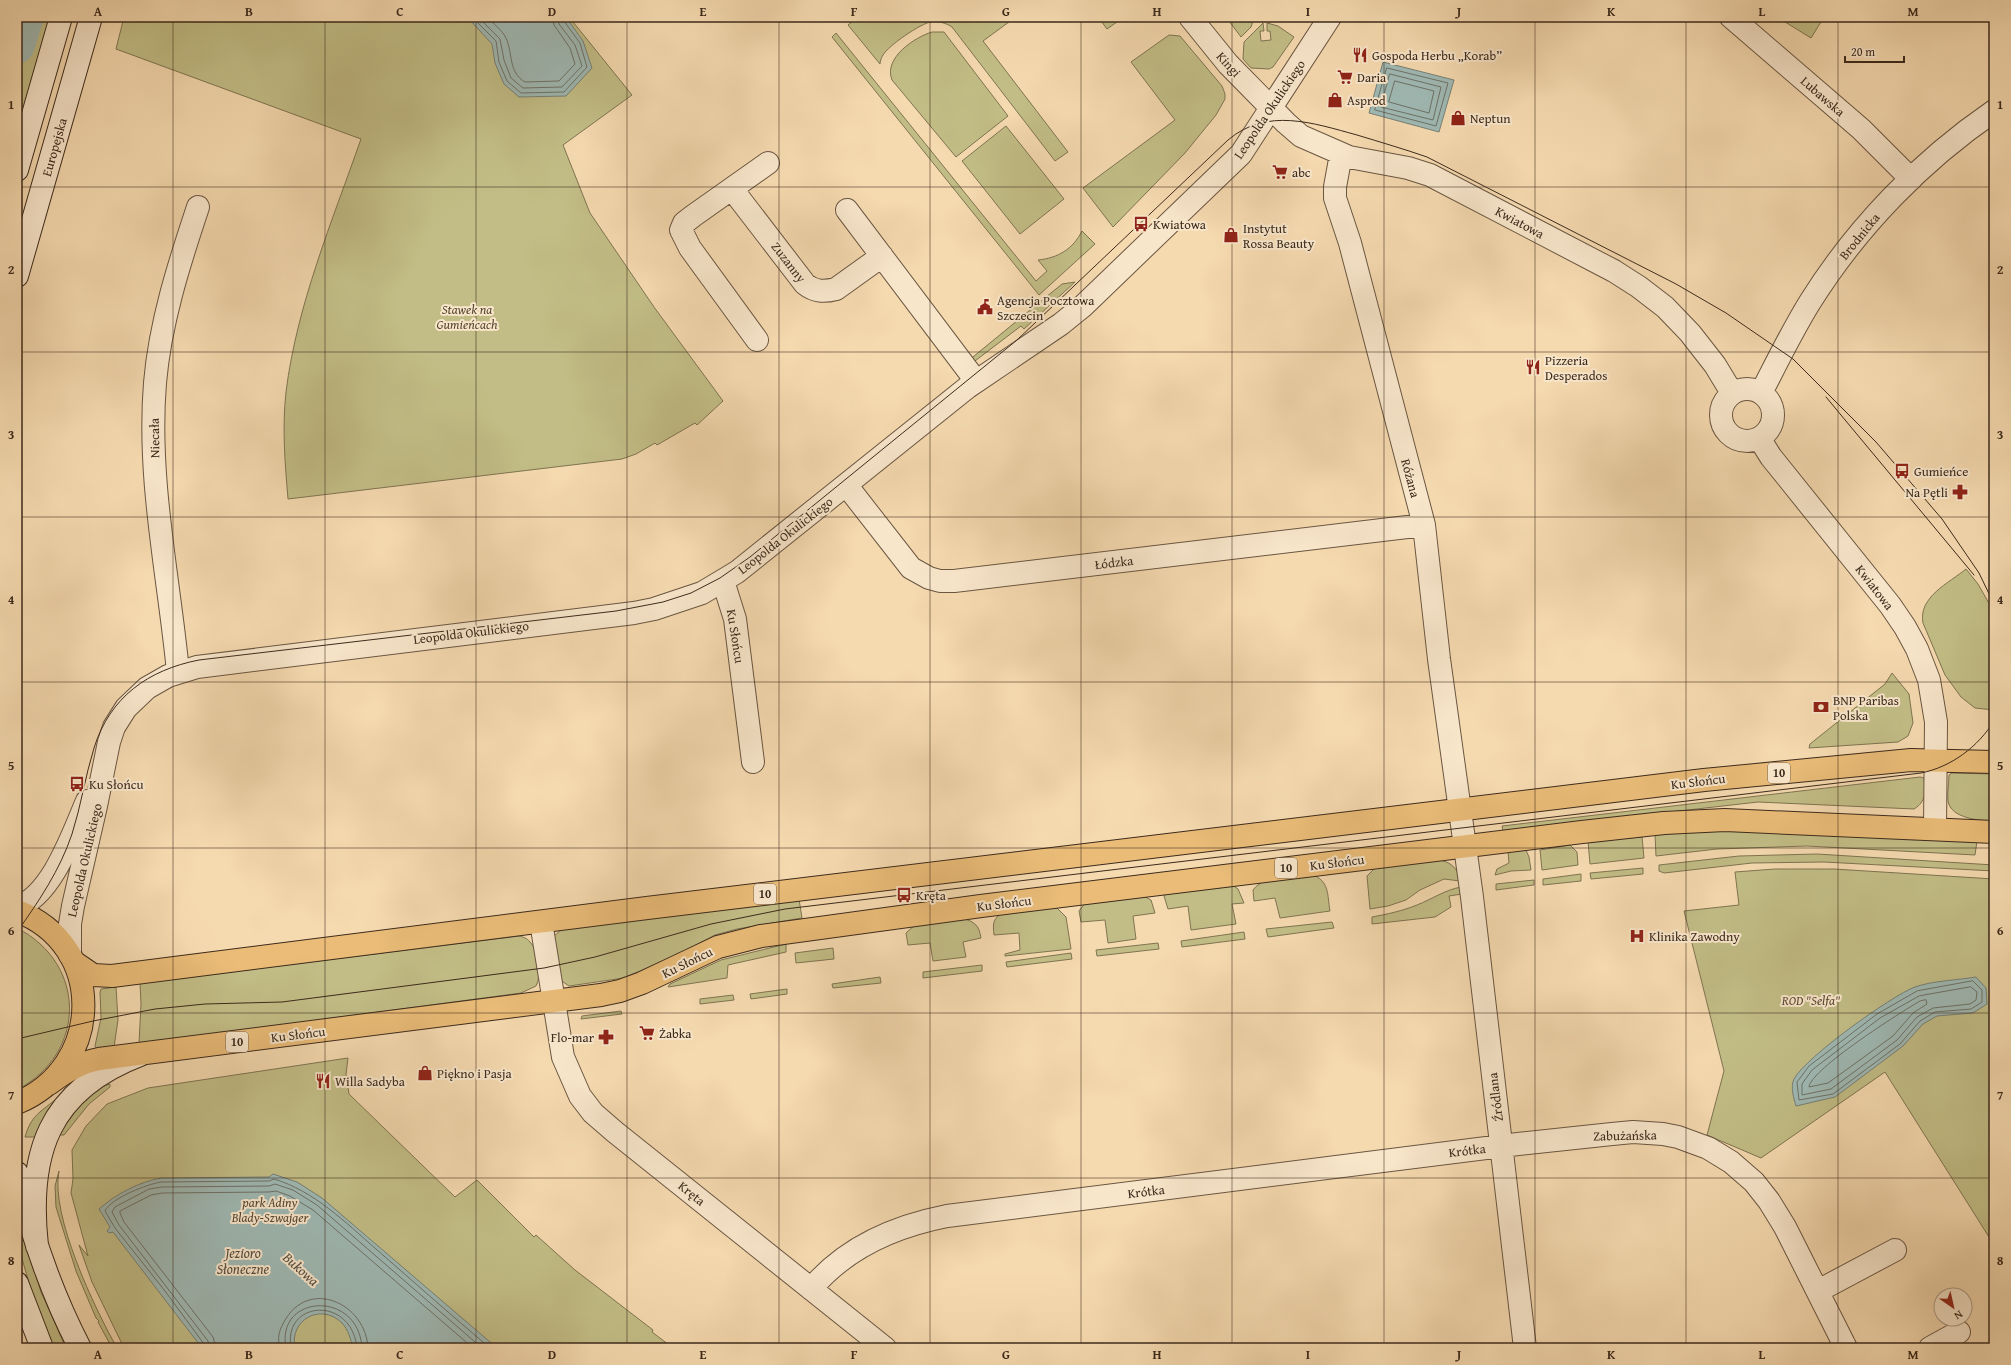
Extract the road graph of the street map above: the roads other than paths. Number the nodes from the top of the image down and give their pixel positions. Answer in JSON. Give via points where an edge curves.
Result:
{"nodes":[{"id":1,"x":62,"y":17,"type":"edge"},
{"id":2,"x":92,"y":17,"type":"edge"},
{"id":3,"x":1190,"y":17,"type":"edge"},
{"id":4,"x":1330,"y":17,"type":"edge"},
{"id":5,"x":1731,"y":17,"type":"edge"},
{"id":6,"x":1271,"y":108,"type":"junction"},
{"id":7,"x":1994,"y":111,"type":"edge"},
{"id":8,"x":1341,"y":154,"type":"junction"},
{"id":9,"x":768,"y":163,"type":"dead end"},
{"id":10,"x":17,"y":170,"type":"edge"},
{"id":11,"x":1911,"y":179,"type":"junction"},
{"id":12,"x":732,"y":189,"type":"junction"},
{"id":13,"x":198,"y":207,"type":"dead end"},
{"id":14,"x":847,"y":210,"type":"dead end"},
{"id":15,"x":882,"y":256,"type":"junction"},
{"id":16,"x":17,"y":276,"type":"edge"},
{"id":17,"x":757,"y":340,"type":"dead end"},
{"id":18,"x":976,"y":381,"type":"junction"},
{"id":19,"x":1732,"y":393,"type":"junction"},
{"id":20,"x":1761,"y":393,"type":"junction"},
{"id":21,"x":1759,"y":438,"type":"junction"},
{"id":22,"x":847,"y":486,"type":"junction"},
{"id":23,"x":1424,"y":525,"type":"junction"},
{"id":24,"x":723,"y":581,"type":"junction"},
{"id":25,"x":178,"y":672,"type":"junction"},
{"id":26,"x":1936,"y":760,"type":"junction"},
{"id":27,"x":753,"y":762,"type":"dead end"},
{"id":28,"x":1994,"y":762,"type":"edge"},
{"id":29,"x":104,"y":766,"type":"junction"},
{"id":30,"x":1459,"y":809,"type":"junction"},
{"id":31,"x":1935,"y":829,"type":"junction"},
{"id":32,"x":1994,"y":832,"type":"edge"},
{"id":33,"x":1465,"y":846,"type":"junction"},
{"id":34,"x":17,"y":907,"type":"edge"},
{"id":35,"x":17,"y":911,"type":"edge"},
{"id":36,"x":541,"y":922,"type":"junction"},
{"id":37,"x":72,"y":959,"type":"junction"},
{"id":38,"x":553,"y":1002,"type":"junction"},
{"id":39,"x":150,"y":1052,"type":"junction"},
{"id":40,"x":33,"y":1094,"type":"edge"},
{"id":41,"x":17,"y":1110,"type":"edge"},
{"id":42,"x":1501,"y":1146,"type":"junction"},
{"id":43,"x":17,"y":1172,"type":"edge"},
{"id":44,"x":37,"y":1246,"type":"junction"},
{"id":45,"x":1895,"y":1250,"type":"dead end"},
{"id":46,"x":17,"y":1283,"type":"edge"},
{"id":47,"x":812,"y":1289,"type":"junction"},
{"id":48,"x":1818,"y":1291,"type":"junction"},
{"id":49,"x":1959,"y":1332,"type":"dead end"},
{"id":50,"x":42,"y":1348,"type":"edge"},
{"id":51,"x":80,"y":1348,"type":"edge"},
{"id":52,"x":885,"y":1348,"type":"edge"},
{"id":53,"x":1525,"y":1348,"type":"edge"},
{"id":54,"x":1846,"y":1348,"type":"edge"},
{"id":55,"x":1930,"y":1348,"type":"edge"}],
"edges":[{"from":1,"to":10,"type":"street"},
{"from":2,"to":16,"type":"street","name":"Europejska"},
{"from":3,"to":6,"type":"street","name":"Kingi","via":[[1228,64]]},
{"from":4,"to":6,"type":"street","name":"Leopolda Okulickiego"},
{"from":5,"to":11,"type":"street","name":"Lubawska","via":[[1861,129]]},
{"from":6,"to":8,"type":"street","name":"Kwiatowa","via":[[1301,136]]},
{"from":6,"to":18,"type":"street","name":"Leopolda Okulickiego","via":[[1234,162],[1106,285],[1061,324]]},
{"from":7,"to":11,"type":"street","name":"Brodnicka","via":[[1951,143]]},
{"from":8,"to":19,"type":"street","name":"Kwiatowa","via":[[1430,175],[1623,276],[1658,302],[1687,329],[1715,365]]},
{"from":8,"to":23,"type":"street","name":"Różana","via":[[1335,198],[1350,243]]},
{"from":9,"to":12,"type":"street"},
{"from":11,"to":20,"type":"street","name":"Brodnicka","via":[[1873,218],[1829,273],[1796,327]]},
{"from":12,"to":15,"type":"street","name":"Zuzanny","via":[[812,290],[836,289]]},
{"from":12,"to":17,"type":"street","via":[[684,223],[682,230],[690,248]]},
{"from":13,"to":25,"type":"street","name":"Niecała","via":[[174,284],[160,345],[153,425],[158,504]]},
{"from":14,"to":15,"type":"street"},
{"from":15,"to":18,"type":"street"},
{"from":18,"to":22,"type":"street","name":"Leopolda Okulickiego"},
{"from":19,"to":20,"type":"street","via":[[1749,388]]},
{"from":19,"to":21,"type":"street","via":[[1721,409],[1720,417],[1724,429],[1741,440]]},
{"from":20,"to":21,"type":"street","via":[[1769,401],[1773,417],[1769,428]]},
{"from":21,"to":26,"type":"street","name":"Kwiatowa","via":[[1771,457],[1890,605],[1911,637],[1931,687],[1936,722]]},
{"from":22,"to":23,"type":"street","name":"Łódzka","via":[[912,568],[940,581]]},
{"from":22,"to":24,"type":"street","name":"Leopolda Okulickiego"},
{"from":23,"to":30,"type":"street","name":"Różana"},
{"from":24,"to":25,"type":"street","name":"Leopolda Okulickiego","via":[[684,599],[634,613],[219,664]]},
{"from":24,"to":27,"type":"street","name":"Ku Słońcu","via":[[735,619]]},
{"from":25,"to":29,"type":"street","name":"Leopolda Okulickiego","via":[[148,688],[126,708],[111,735]]},
{"from":26,"to":28,"type":"main road","name":"Ku Słońcu","number":"10"},
{"from":26,"to":30,"type":"main road","name":"Ku Słońcu","number":"10","via":[[1738,776]]},
{"from":26,"to":31,"type":"street"},
{"from":29,"to":34,"type":"street","name":"Leopolda Okulickiego","via":[[48,881],[33,899]]},
{"from":29,"to":37,"type":"street","name":"Leopolda Okulickiego","via":[[70,924]]},
{"from":30,"to":33,"type":"street"},
{"from":30,"to":36,"type":"main road","name":"Ku Słońcu","number":"10"},
{"from":31,"to":32,"type":"main road","name":"Ku Słońcu","number":"10"},
{"from":31,"to":33,"type":"main road","name":"Ku Słońcu","number":"10","via":[[1755,820],[1700,820]]},
{"from":33,"to":38,"type":"main road","name":"Ku Słońcu","number":"10","via":[[760,936],[718,947],[668,972],[620,991]]},
{"from":33,"to":42,"type":"street","name":"Źródlana"},
{"from":35,"to":37,"type":"main road","number":"10","via":[[44,926],[58,939]]},
{"from":36,"to":37,"type":"main road","name":"Ku Słońcu","number":"10","via":[[112,976],[93,975]]},
{"from":36,"to":38,"type":"street"},
{"from":37,"to":40,"type":"main road","via":[[82,991],[81,1030],[69,1059]]},
{"from":38,"to":39,"type":"main road","name":"Ku Słońcu","number":"10"},
{"from":38,"to":47,"type":"street","name":"Kręta","via":[[567,1069],[578,1093],[594,1112],[615,1132]]},
{"from":39,"to":40,"type":"main road","name":"Ku Słońcu","number":"10","via":[[87,1062],[69,1069]]},
{"from":39,"to":44,"type":"street","via":[[121,1063],[96,1078],[70,1099],[55,1118],[36,1174],[34,1212]]},
{"from":40,"to":41,"type":"street"},
{"from":42,"to":47,"type":"street","name":"Krótka","via":[[923,1220],[889,1232],[859,1249],[829,1271]]},
{"from":42,"to":48,"type":"street","name":"Zabużańska","via":[[1632,1132],[1678,1137],[1708,1148],[1741,1169],[1769,1201]]},
{"from":42,"to":53,"type":"street","name":"Źródlana"},
{"from":43,"to":44,"type":"street"},
{"from":44,"to":51,"type":"street","via":[[58,1304]]},
{"from":45,"to":48,"type":"street"},
{"from":46,"to":50,"type":"street"},
{"from":47,"to":52,"type":"street","name":"Kręta"},
{"from":48,"to":54,"type":"street","name":"Zabużańska"},
{"from":49,"to":55,"type":"street"}]}
